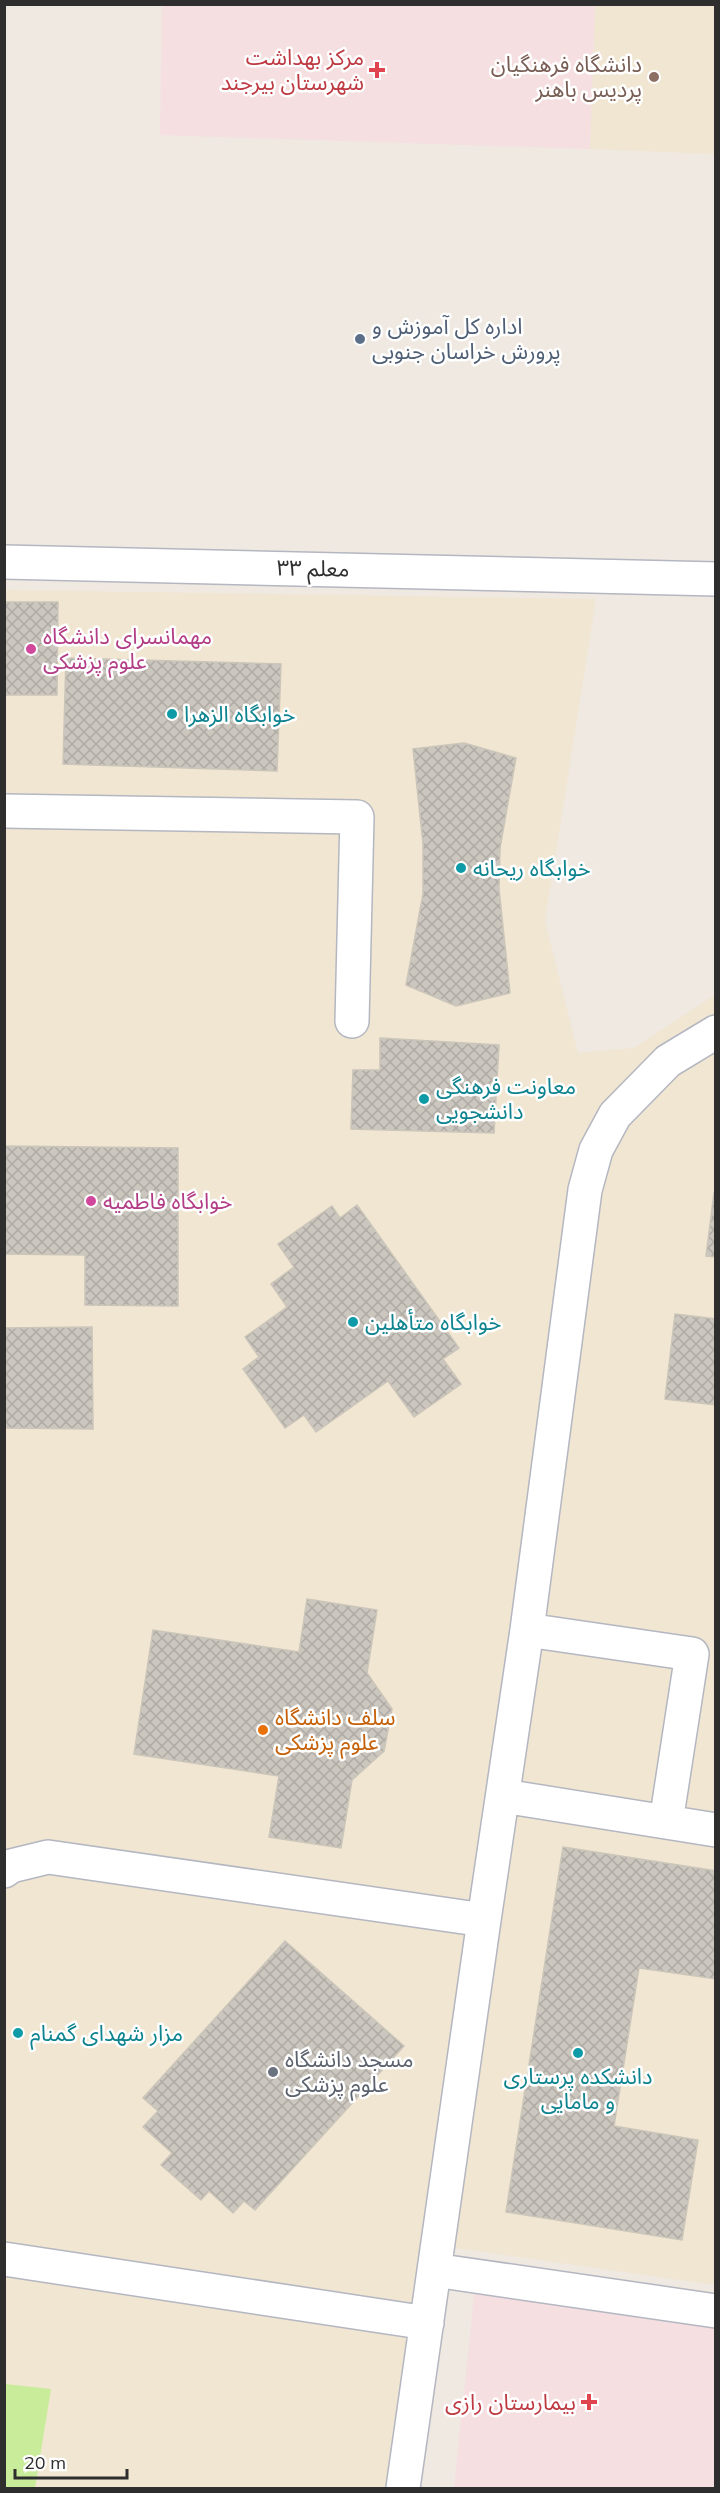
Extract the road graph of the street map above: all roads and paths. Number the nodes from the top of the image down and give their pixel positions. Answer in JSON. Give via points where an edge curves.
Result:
{"nodes":[{"id":1,"x":4,"y":562,"type":"edge"},
{"id":2,"x":716,"y":579,"type":"edge"},
{"id":3,"x":4,"y":811,"type":"edge"},
{"id":4,"x":352,"y":1021,"type":"dead end"},
{"id":5,"x":716,"y":1032,"type":"edge"},
{"id":6,"x":527,"y":1630,"type":"junction"},
{"id":7,"x":503,"y":1796,"type":"junction"},
{"id":8,"x":666,"y":1822,"type":"junction"},
{"id":9,"x":716,"y":1830,"type":"edge"},
{"id":10,"x":4,"y":1870,"type":"edge"},
{"id":11,"x":484,"y":1920,"type":"junction"},
{"id":12,"x":4,"y":2259,"type":"edge"},
{"id":13,"x":434,"y":2270,"type":"junction"},
{"id":14,"x":716,"y":2310,"type":"edge"},
{"id":15,"x":427,"y":2323,"type":"junction"},
{"id":16,"x":403,"y":2488,"type":"edge"}],
"edges":[{"from":1,"to":2,"type":"street","name":"معلم ۳۳"},
{"from":3,"to":4,"type":"street","via":[[357,817]]},
{"from":5,"to":6,"type":"street","via":[[668,1061],[615,1115],[596,1150],[585,1190]]},
{"from":6,"to":7,"type":"street"},
{"from":6,"to":8,"type":"street","via":[[692,1654]]},
{"from":7,"to":8,"type":"street"},
{"from":7,"to":11,"type":"street"},
{"from":8,"to":9,"type":"street"},
{"from":10,"to":11,"type":"street","via":[[48,1857]]},
{"from":11,"to":13,"type":"street"},
{"from":12,"to":15,"type":"street"},
{"from":13,"to":14,"type":"street"},
{"from":13,"to":15,"type":"street"},
{"from":15,"to":16,"type":"street"}]}
